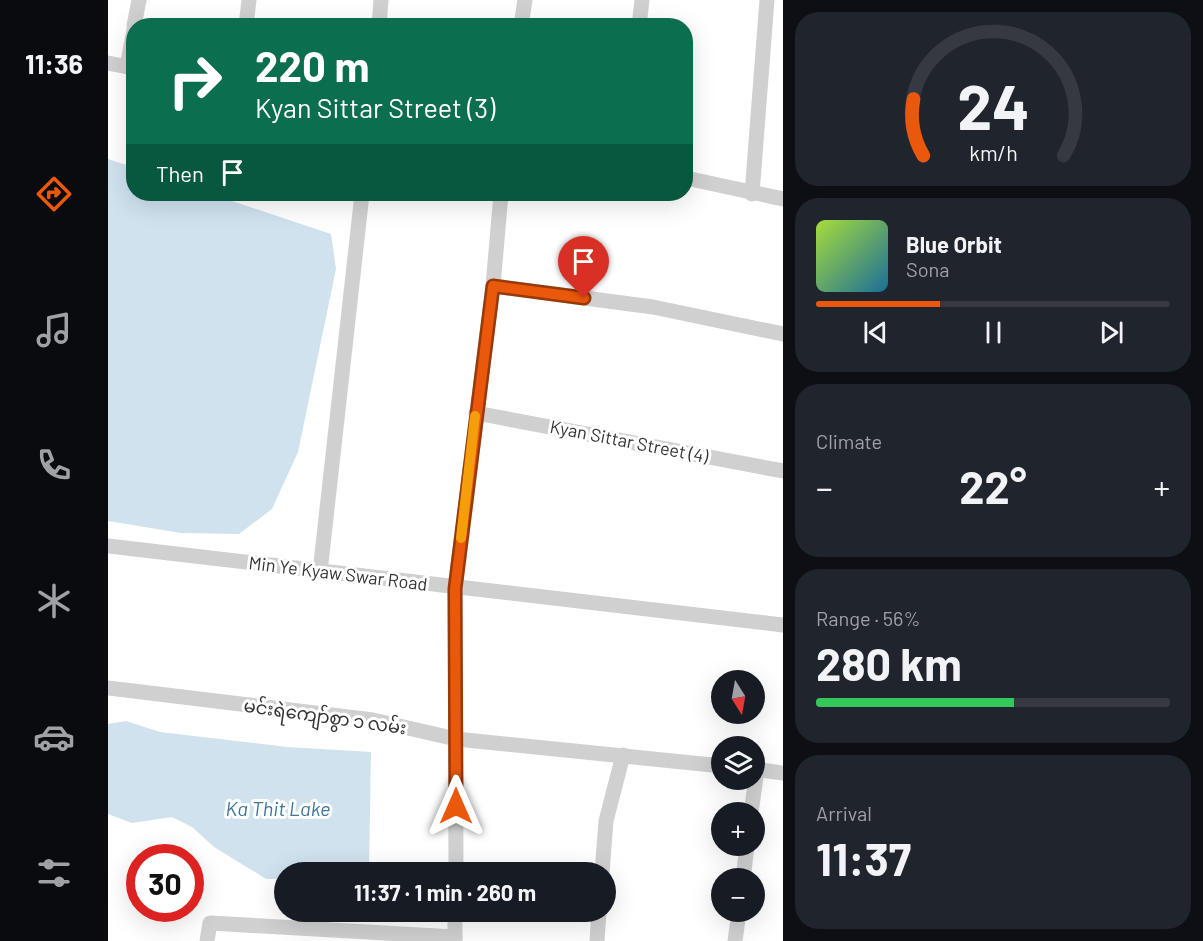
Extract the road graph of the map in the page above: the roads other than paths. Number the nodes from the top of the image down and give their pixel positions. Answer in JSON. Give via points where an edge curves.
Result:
{"nodes":[{"id":1,"x":139,"y":0,"type":"edge"},
{"id":2,"x":249,"y":0,"type":"edge"},
{"id":3,"x":381,"y":0,"type":"edge"},
{"id":4,"x":525,"y":0,"type":"edge"},
{"id":5,"x":642,"y":0,"type":"edge"},
{"id":6,"x":767,"y":0,"type":"edge"},
{"id":7,"x":136,"y":18,"type":"edge"},
{"id":8,"x":247,"y":18,"type":"edge"},
{"id":9,"x":380,"y":18,"type":"edge"},
{"id":10,"x":522,"y":18,"type":"edge"},
{"id":11,"x":640,"y":18,"type":"edge"},
{"id":12,"x":108,"y":63,"type":"edge"},
{"id":13,"x":126,"y":66,"type":"edge"},
{"id":14,"x":693,"y":180,"type":"edge"},
{"id":15,"x":753,"y":194,"type":"junction"},
{"id":16,"x":783,"y":199,"type":"edge"},
{"id":17,"x":361,"y":201,"type":"edge"},
{"id":18,"x":500,"y":201,"type":"edge"},
{"id":19,"x":493,"y":286,"type":"junction"},
{"id":20,"x":783,"y":334,"type":"edge"},
{"id":21,"x":476,"y":413,"type":"junction"},
{"id":22,"x":783,"y":471,"type":"edge"},
{"id":23,"x":108,"y":546,"type":"edge"},
{"id":24,"x":320,"y":572,"type":"junction"},
{"id":25,"x":455,"y":589,"type":"junction"},
{"id":26,"x":783,"y":625,"type":"edge"},
{"id":27,"x":108,"y":688,"type":"edge"},
{"id":28,"x":456,"y":739,"type":"junction"},
{"id":29,"x":623,"y":755,"type":"junction"},
{"id":30,"x":711,"y":765,"type":"edge"},
{"id":31,"x":765,"y":771,"type":"edge"},
{"id":32,"x":783,"y":773,"type":"edge"},
{"id":33,"x":456,"y":862,"type":"edge"},
{"id":34,"x":603,"y":862,"type":"edge"},
{"id":35,"x":456,"y":922,"type":"edge"},
{"id":36,"x":598,"y":922,"type":"edge"},
{"id":37,"x":738,"y":922,"type":"edge"},
{"id":38,"x":332,"y":936,"type":"edge"},
{"id":39,"x":455,"y":939,"type":"edge"},
{"id":40,"x":207,"y":941,"type":"edge"},
{"id":41,"x":597,"y":941,"type":"edge"},
{"id":42,"x":735,"y":941,"type":"edge"}],
"edges":[{"from":1,"to":7,"type":"street"},
{"from":2,"to":8,"type":"street"},
{"from":3,"to":9,"type":"street"},
{"from":4,"to":10,"type":"street"},
{"from":5,"to":11,"type":"street"},
{"from":6,"to":15,"type":"street"},
{"from":12,"to":13,"type":"street"},
{"from":14,"to":15,"type":"street"},
{"from":15,"to":16,"type":"street"},
{"from":17,"to":24,"type":"street"},
{"from":18,"to":19,"type":"street"},
{"from":19,"to":20,"type":"street","via":[[653,307]]},
{"from":19,"to":21,"type":"street"},
{"from":21,"to":22,"type":"street","name":"Kyan Sittar Street (4)"},
{"from":21,"to":25,"type":"street"},
{"from":23,"to":24,"type":"street","name":"Min Ye Kyaw Swar Road"},
{"from":24,"to":25,"type":"street","name":"Min Ye Kyaw Swar Road"},
{"from":25,"to":26,"type":"street","name":"Min Ye Kyaw Swar Road"},
{"from":25,"to":28,"type":"street"},
{"from":27,"to":28,"type":"street","name":"မင်းရဲကျော်စွာ ၁ လမ်း","via":[[373,720]]},
{"from":28,"to":29,"type":"street","name":"မင်းရဲကျော်စွာ ၁ လမ်း"},
{"from":28,"to":33,"type":"street"},
{"from":29,"to":30,"type":"street","name":"မင်းရဲကျော်စွာ ၁ လမ်း"},
{"from":29,"to":34,"type":"street","via":[[606,821]]},
{"from":31,"to":32,"type":"street"},
{"from":35,"to":39,"type":"street"},
{"from":36,"to":41,"type":"street"},
{"from":37,"to":42,"type":"street"},
{"from":38,"to":39,"type":"street"},
{"from":38,"to":40,"type":"street","via":[[210,923]]}]}
